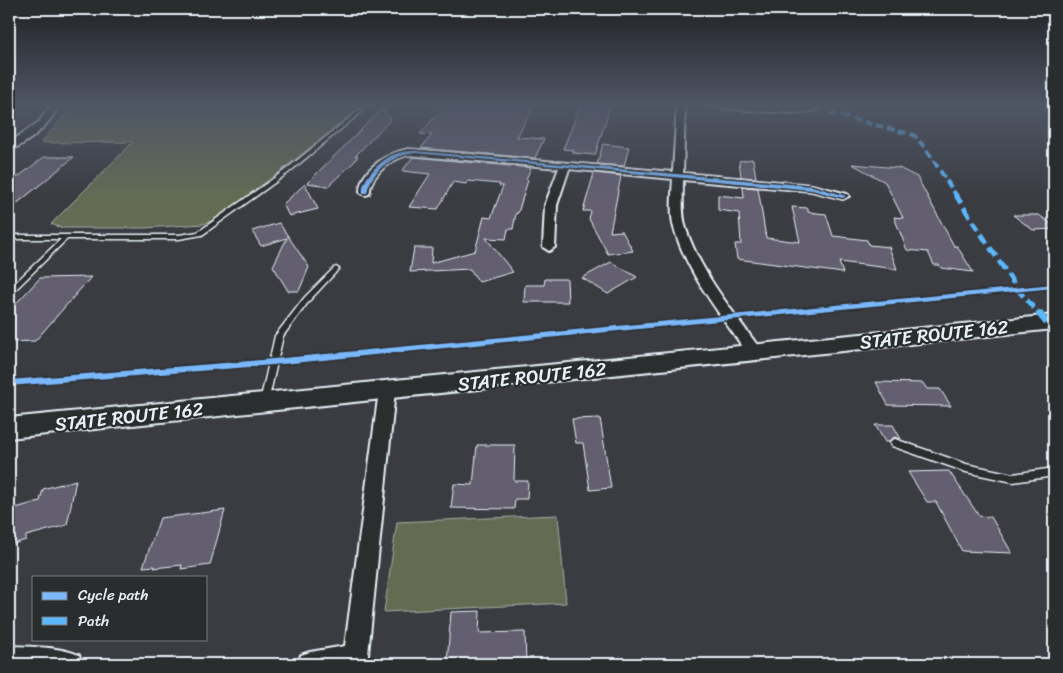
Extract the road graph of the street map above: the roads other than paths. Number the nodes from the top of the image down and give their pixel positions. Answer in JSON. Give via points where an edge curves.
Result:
{"nodes":[{"id":1,"x":26,"y":135,"type":"edge"},
{"id":2,"x":331,"y":135,"type":"edge"},
{"id":3,"x":680,"y":135,"type":"edge"},
{"id":4,"x":11,"y":143,"type":"edge"},
{"id":5,"x":565,"y":166,"type":"junction"},
{"id":6,"x":678,"y":176,"type":"junction"},
{"id":7,"x":365,"y":192,"type":"dead end"},
{"id":8,"x":843,"y":196,"type":"dead end"},
{"id":9,"x":9,"y":238,"type":"edge"},
{"id":10,"x":65,"y":238,"type":"junction"},
{"id":11,"x":549,"y":247,"type":"dead end"},
{"id":12,"x":336,"y":269,"type":"dead end"},
{"id":13,"x":9,"y":293,"type":"edge"},
{"id":14,"x":1052,"y":325,"type":"edge"},
{"id":15,"x":755,"y":353,"type":"junction"},
{"id":16,"x":386,"y":391,"type":"junction"},
{"id":17,"x":263,"y":403,"type":"junction"},
{"id":18,"x":9,"y":428,"type":"edge"},
{"id":19,"x":895,"y":443,"type":"dead end"},
{"id":20,"x":1054,"y":472,"type":"edge"},
{"id":21,"x":9,"y":658,"type":"edge"},
{"id":22,"x":356,"y":660,"type":"edge"},
{"id":23,"x":70,"y":664,"type":"edge"},
{"id":24,"x":310,"y":664,"type":"edge"}],
"edges":[{"from":1,"to":4,"type":"street"},
{"from":2,"to":10,"type":"lane","via":[[200,234]]},
{"from":3,"to":6,"type":"street"},
{"from":5,"to":6,"type":"street"},
{"from":5,"to":7,"type":"street","via":[[415,152],[396,154],[383,162],[366,182]]},
{"from":5,"to":11,"type":"street","via":[[551,205]]},
{"from":6,"to":8,"type":"street","via":[[812,188]]},
{"from":6,"to":15,"type":"street","via":[[678,217],[685,243],[700,274]]},
{"from":9,"to":10,"type":"lane"},
{"from":10,"to":13,"type":"lane"},
{"from":12,"to":17,"type":"lane","via":[[307,299],[279,336]]},
{"from":14,"to":15,"type":"main road","name":"STATE ROUTE 162"},
{"from":15,"to":16,"type":"main road","name":"STATE ROUTE 162"},
{"from":16,"to":17,"type":"main road","name":"STATE ROUTE 162"},
{"from":16,"to":22,"type":"street"},
{"from":17,"to":18,"type":"main road","name":"STATE ROUTE 162"},
{"from":19,"to":20,"type":"lane","via":[[966,468],[1013,478]]},
{"from":21,"to":23,"type":"street","via":[[44,658]]},
{"from":22,"to":24,"type":"street"}]}
